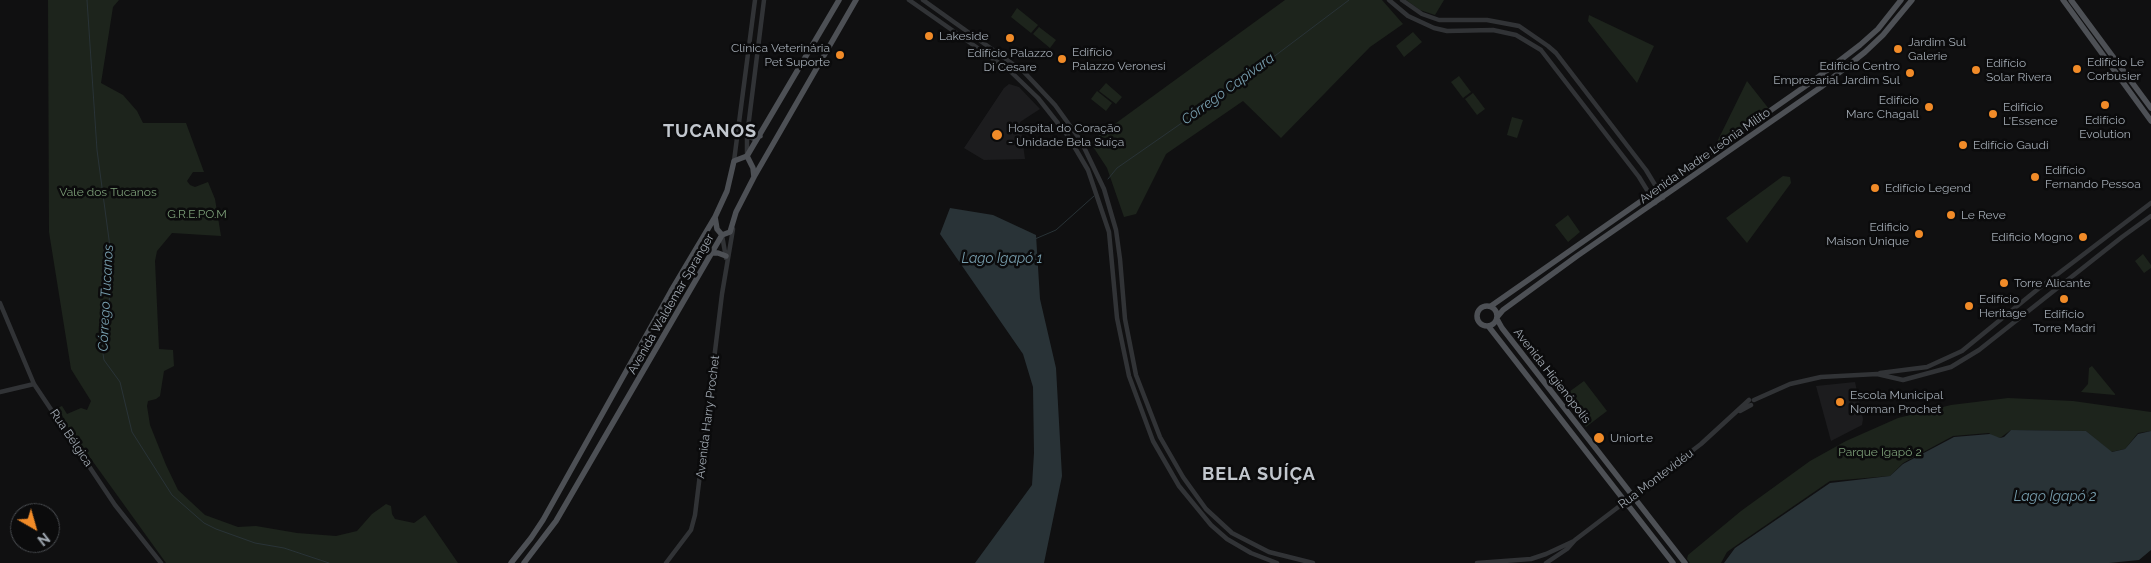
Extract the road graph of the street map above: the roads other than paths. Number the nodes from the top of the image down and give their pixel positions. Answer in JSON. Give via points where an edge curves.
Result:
{"nodes":[{"id":1,"x":755,"y":0,"type":"edge"},
{"id":2,"x":764,"y":0,"type":"edge"},
{"id":3,"x":839,"y":0,"type":"edge"},
{"id":4,"x":856,"y":0,"type":"edge"},
{"id":5,"x":908,"y":0,"type":"edge"},
{"id":6,"x":924,"y":0,"type":"edge"},
{"id":7,"x":1389,"y":0,"type":"edge"},
{"id":8,"x":1402,"y":0,"type":"edge"},
{"id":9,"x":1901,"y":0,"type":"edge"},
{"id":10,"x":1912,"y":0,"type":"edge"},
{"id":11,"x":2063,"y":0,"type":"edge"},
{"id":12,"x":2071,"y":0,"type":"edge"},
{"id":13,"x":1422,"y":14,"type":"junction"},
{"id":14,"x":1418,"y":22,"type":"junction"},
{"id":15,"x":2151,"y":108,"type":"edge"},
{"id":16,"x":2151,"y":121,"type":"edge"},
{"id":17,"x":747,"y":136,"type":"junction"},
{"id":18,"x":760,"y":136,"type":"junction"},
{"id":19,"x":747,"y":156,"type":"junction"},
{"id":20,"x":734,"y":161,"type":"junction"},
{"id":21,"x":1646,"y":170,"type":"junction"},
{"id":22,"x":754,"y":177,"type":"junction"},
{"id":23,"x":1639,"y":177,"type":"junction"},
{"id":24,"x":1659,"y":190,"type":"junction"},
{"id":25,"x":1652,"y":195,"type":"junction"},
{"id":26,"x":1662,"y":198,"type":"junction"},
{"id":27,"x":1655,"y":203,"type":"junction"},
{"id":28,"x":2151,"y":204,"type":"edge"},
{"id":29,"x":2151,"y":216,"type":"edge"},
{"id":30,"x":715,"y":217,"type":"junction"},
{"id":31,"x":733,"y":225,"type":"junction"},
{"id":32,"x":2115,"y":228,"type":"junction"},
{"id":33,"x":722,"y":235,"type":"junction"},
{"id":34,"x":2122,"y":237,"type":"junction"},
{"id":35,"x":712,"y":253,"type":"junction"},
{"id":36,"x":726,"y":259,"type":"junction"},
{"id":37,"x":0,"y":303,"type":"edge"},
{"id":38,"x":1491,"y":306,"type":"junction"},
{"id":39,"x":1498,"y":317,"type":"junction"},
{"id":40,"x":1489,"y":327,"type":"junction"},
{"id":41,"x":1877,"y":374,"type":"junction"},
{"id":42,"x":1136,"y":375,"type":"junction"},
{"id":43,"x":1129,"y":376,"type":"junction"},
{"id":44,"x":623,"y":380,"type":"junction"},
{"id":45,"x":34,"y":384,"type":"junction"},
{"id":46,"x":635,"y":384,"type":"junction"},
{"id":47,"x":0,"y":392,"type":"edge"},
{"id":48,"x":1156,"y":427,"type":"junction"},
{"id":49,"x":1148,"y":430,"type":"junction"},
{"id":50,"x":1160,"y":437,"type":"junction"},
{"id":51,"x":1153,"y":441,"type":"junction"},
{"id":52,"x":1633,"y":496,"type":"junction"},
{"id":53,"x":1626,"y":501,"type":"junction"},
{"id":54,"x":1232,"y":532,"type":"junction"},
{"id":55,"x":1227,"y":539,"type":"junction"},
{"id":56,"x":1565,"y":547,"type":"junction"},
{"id":57,"x":1546,"y":554,"type":"junction"},
{"id":58,"x":1548,"y":562,"type":"edge"},
{"id":59,"x":161,"y":563,"type":"edge"},
{"id":60,"x":511,"y":563,"type":"edge"},
{"id":61,"x":524,"y":563,"type":"edge"},
{"id":62,"x":666,"y":563,"type":"edge"},
{"id":63,"x":1277,"y":563,"type":"edge"},
{"id":64,"x":1313,"y":563,"type":"edge"},
{"id":65,"x":1477,"y":563,"type":"edge"},
{"id":66,"x":1673,"y":563,"type":"edge"},
{"id":67,"x":1685,"y":563,"type":"edge"}],
"edges":[{"from":1,"to":20,"type":"street"},
{"from":2,"to":17,"type":"street"},
{"from":3,"to":18,"type":"main road"},
{"from":4,"to":22,"type":"main road","name":"Avenida Waldemar Spranger"},
{"from":5,"to":43,"type":"street","via":[[1021,81],[1053,115],[1088,170],[1109,232],[1117,318]]},
{"from":6,"to":42,"type":"street","via":[[1024,72],[1055,105],[1081,141],[1104,189],[1116,230],[1125,320]]},
{"from":7,"to":14,"type":"street"},
{"from":8,"to":13,"type":"street"},
{"from":9,"to":24,"type":"main road","name":"Avenida Madre Leônia Milito","via":[[1878,29],[1860,45]]},
{"from":10,"to":26,"type":"main road","name":"Avenida Madre Leônia Milito","via":[[1865,52]]},
{"from":11,"to":16,"type":"main road"},
{"from":12,"to":15,"type":"main road"},
{"from":13,"to":14,"type":"street"},
{"from":13,"to":21,"type":"street","via":[[1444,21],[1487,20],[1519,26],[1541,41],[1556,53]]},
{"from":14,"to":23,"type":"street","via":[[1447,31],[1493,30],[1516,35],[1541,50]]},
{"from":17,"to":18,"type":"main road"},
{"from":17,"to":19,"type":"street"},
{"from":18,"to":19,"type":"main road"},
{"from":19,"to":20,"type":"main road"},
{"from":19,"to":22,"type":"main road"},
{"from":20,"to":30,"type":"main road","name":"Avenida Waldemar Spranger","via":[[727,191]]},
{"from":21,"to":23,"type":"street"},
{"from":21,"to":24,"type":"street"},
{"from":22,"to":31,"type":"main road","name":"Avenida Waldemar Spranger"},
{"from":23,"to":25,"type":"street"},
{"from":24,"to":25,"type":"main road","name":"Avenida Madre Leônia Milito"},
{"from":24,"to":26,"type":"street"},
{"from":25,"to":27,"type":"street"},
{"from":25,"to":38,"type":"main road","name":"Avenida Madre Leônia Milito"},
{"from":26,"to":27,"type":"main road","name":"Avenida Madre Leônia Milito"},
{"from":27,"to":39,"type":"main road","name":"Avenida Madre Leônia Milito","via":[[1569,262]]},
{"from":28,"to":32,"type":"street"},
{"from":29,"to":34,"type":"street","name":"Rua Montevidéu"},
{"from":30,"to":33,"type":"main road"},
{"from":30,"to":44,"type":"main road","name":"Avenida Waldemar Spranger"},
{"from":31,"to":33,"type":"main road","name":"Avenida Waldemar Spranger","via":[[730,232]]},
{"from":31,"to":36,"type":"street","name":"Avenida Harry Prochet","via":[[732,244]]},
{"from":32,"to":34,"type":"street"},
{"from":32,"to":41,"type":"street","via":[[1954,356],[1914,370]]},
{"from":33,"to":35,"type":"main road","name":"Avenida Waldemar Spranger"},
{"from":33,"to":36,"type":"street","name":"Avenida Harry Prochet"},
{"from":34,"to":41,"type":"street","name":"Rua Montevidéu","via":[[1979,350],[1951,367],[1903,380]]},
{"from":35,"to":36,"type":"main road"},
{"from":35,"to":46,"type":"main road","name":"Avenida Waldemar Spranger"},
{"from":36,"to":62,"type":"street","name":"Avenida Harry Prochet","via":[[695,515],[691,530]]},
{"from":37,"to":45,"type":"street","name":"Rua Bélgica"},
{"from":38,"to":39,"type":"main road"},
{"from":38,"to":40,"type":"main road","via":[[1481,307],[1477,316],[1480,324]]},
{"from":39,"to":40,"type":"main road"},
{"from":39,"to":52,"type":"main road","name":"Avenida Higienópolis","via":[[1502,328]]},
{"from":40,"to":53,"type":"main road","name":"Avenida Higienópolis"},
{"from":41,"to":52,"type":"street","name":"Rua Montevidéu","via":[[1811,379],[1790,384],[1751,401],[1702,444]]},
{"from":42,"to":43,"type":"street"},
{"from":42,"to":48,"type":"street"},
{"from":43,"to":49,"type":"street"},
{"from":44,"to":46,"type":"main road"},
{"from":44,"to":60,"type":"main road","name":"Avenida Waldemar Spranger","via":[[543,520]]},
{"from":45,"to":47,"type":"street"},
{"from":45,"to":59,"type":"street","name":"Rua Bélgica","via":[[120,512]]},
{"from":46,"to":61,"type":"main road","name":"Avenida Waldemar Spranger","via":[[556,521]]},
{"from":48,"to":49,"type":"street"},
{"from":48,"to":50,"type":"street"},
{"from":49,"to":51,"type":"street"},
{"from":50,"to":51,"type":"street"},
{"from":50,"to":54,"type":"street","via":[[1206,509]]},
{"from":51,"to":55,"type":"street","via":[[1200,514]]},
{"from":52,"to":53,"type":"street","name":"Rua Montevidéu"},
{"from":52,"to":67,"type":"main road","name":"Avenida Higienópolis"},
{"from":53,"to":56,"type":"street","name":"Rua Montevidéu"},
{"from":53,"to":66,"type":"main road","name":"Avenida Higienópolis"},
{"from":54,"to":55,"type":"street"},
{"from":54,"to":64,"type":"street","via":[[1269,552]]},
{"from":55,"to":63,"type":"street","via":[[1250,553]]},
{"from":56,"to":57,"type":"street"},
{"from":56,"to":58,"type":"street"},
{"from":57,"to":58,"type":"street","via":[[1550,557]]},
{"from":57,"to":65,"type":"street","via":[[1522,560]]}]}
